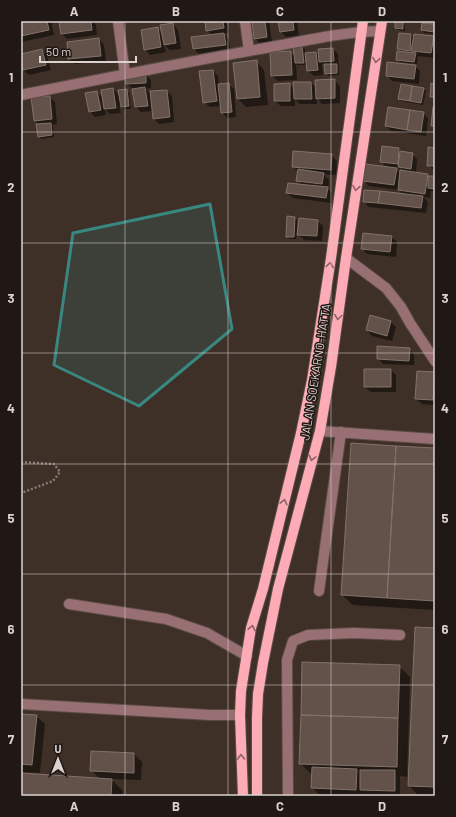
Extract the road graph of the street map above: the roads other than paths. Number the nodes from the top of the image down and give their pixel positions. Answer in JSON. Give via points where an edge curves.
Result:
{"nodes":[{"id":1,"x":118,"y":21,"type":"edge"},
{"id":2,"x":245,"y":21,"type":"edge"},
{"id":3,"x":362,"y":26,"type":"edge"},
{"id":4,"x":381,"y":26,"type":"edge"},
{"id":5,"x":249,"y":51,"type":"junction"},
{"id":6,"x":125,"y":74,"type":"junction"},
{"id":7,"x":21,"y":96,"type":"edge"},
{"id":8,"x":346,"y":258,"type":"junction"},
{"id":9,"x":435,"y":361,"type":"edge"},
{"id":10,"x":320,"y":430,"type":"junction"},
{"id":11,"x":341,"y":432,"type":"junction"},
{"id":12,"x":435,"y":439,"type":"edge"},
{"id":13,"x":319,"y":591,"type":"dead end"},
{"id":14,"x":69,"y":604,"type":"dead end"},
{"id":15,"x":400,"y":635,"type":"dead end"},
{"id":16,"x":247,"y":656,"type":"junction"},
{"id":17,"x":21,"y":704,"type":"edge"},
{"id":18,"x":240,"y":715,"type":"junction"},
{"id":19,"x":243,"y":796,"type":"edge"},
{"id":20,"x":256,"y":796,"type":"edge"},
{"id":21,"x":288,"y":796,"type":"edge"}],
"edges":[{"from":1,"to":6,"type":"street"},
{"from":2,"to":5,"type":"street"},
{"from":3,"to":4,"type":"street"},
{"from":3,"to":5,"type":"street"},
{"from":16,"to":3,"type":"main road","name":"JALAN SOEKARNO-HATTA","one_way":true,"via":[[251,628],[312,380]]},
{"from":4,"to":8,"type":"main road","name":"JALAN SOEKARNO-HATTA","one_way":true},
{"from":5,"to":6,"type":"street"},
{"from":6,"to":7,"type":"street"},
{"from":8,"to":9,"type":"street","via":[[386,288]]},
{"from":8,"to":10,"type":"main road","name":"JALAN SOEKARNO-HATTA","one_way":true},
{"from":10,"to":11,"type":"street"},
{"from":10,"to":20,"type":"main road","name":"JALAN SOEKARNO-HATTA","one_way":true,"via":[[278,588],[263,663],[258,694]]},
{"from":11,"to":12,"type":"street"},
{"from":11,"to":13,"type":"street"},
{"from":14,"to":16,"type":"street","via":[[166,619],[206,633]]},
{"from":15,"to":21,"type":"street","via":[[308,635],[293,641],[287,660]]},
{"from":16,"to":18,"type":"main road","name":"JALAN SOEKARNO-HATTA"},
{"from":17,"to":18,"type":"street"},
{"from":19,"to":18,"type":"main road","name":"JALAN SOEKARNO-HATTA","one_way":true}]}
